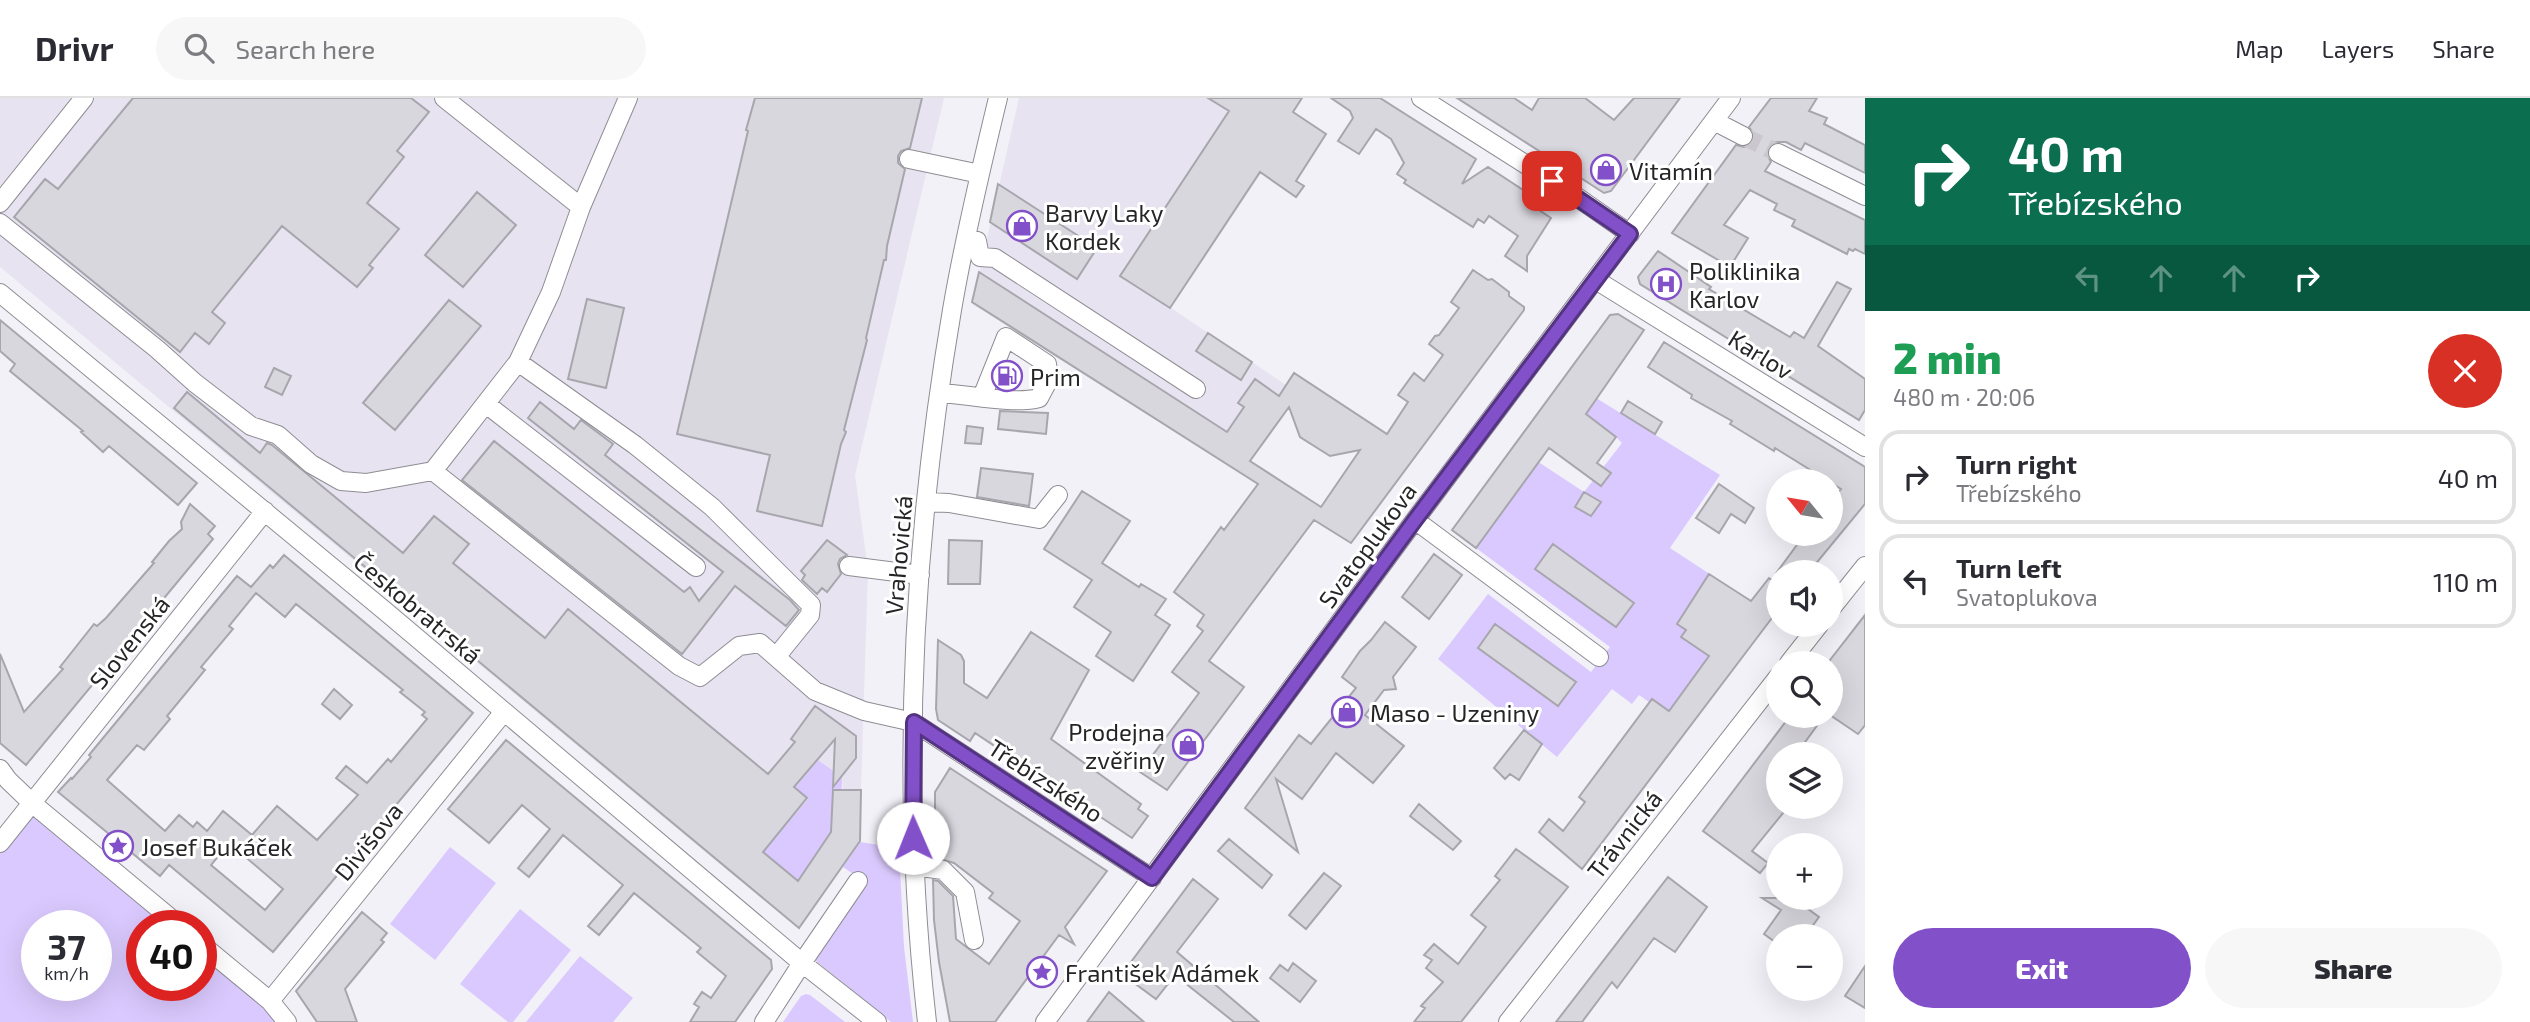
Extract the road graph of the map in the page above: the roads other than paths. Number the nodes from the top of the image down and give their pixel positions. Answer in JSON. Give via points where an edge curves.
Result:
{"nodes":[{"id":1,"x":85,"y":98,"type":"edge"},
{"id":2,"x":444,"y":98,"type":"edge"},
{"id":3,"x":628,"y":98,"type":"edge"},
{"id":4,"x":998,"y":98,"type":"edge"},
{"id":5,"x":1421,"y":98,"type":"edge"},
{"id":6,"x":1731,"y":98,"type":"edge"},
{"id":7,"x":1714,"y":121,"type":"junction"},
{"id":8,"x":1743,"y":136,"type":"tunnel mouth"},
{"id":9,"x":1778,"y":153,"type":"tunnel mouth"},
{"id":10,"x":909,"y":159,"type":"dead end"},
{"id":11,"x":980,"y":174,"type":"junction"},
{"id":12,"x":1865,"y":195,"type":"edge"},
{"id":13,"x":0,"y":203,"type":"edge"},
{"id":14,"x":581,"y":207,"type":"junction"},
{"id":15,"x":0,"y":223,"type":"edge"},
{"id":16,"x":1630,"y":234,"type":"junction"},
{"id":17,"x":966,"y":238,"type":"junction"},
{"id":18,"x":1596,"y":280,"type":"junction"},
{"id":19,"x":0,"y":293,"type":"edge"},
{"id":20,"x":518,"y":362,"type":"junction"},
{"id":21,"x":1196,"y":389,"type":"dead end"},
{"id":22,"x":939,"y":393,"type":"junction"},
{"id":23,"x":982,"y":397,"type":"dead end"},
{"id":24,"x":486,"y":404,"type":"junction"},
{"id":25,"x":1865,"y":447,"type":"edge"},
{"id":26,"x":433,"y":471,"type":"junction"},
{"id":27,"x":1058,"y":495,"type":"dead end"},
{"id":28,"x":927,"y":502,"type":"junction"},
{"id":29,"x":265,"y":511,"type":"junction"},
{"id":30,"x":1415,"y":520,"type":"junction"},
{"id":31,"x":849,"y":566,"type":"dead end"},
{"id":32,"x":1865,"y":566,"type":"edge"},
{"id":33,"x":696,"y":567,"type":"dead end"},
{"id":34,"x":920,"y":575,"type":"junction"},
{"id":35,"x":1843,"y":594,"type":"edge"},
{"id":36,"x":1810,"y":637,"type":"edge"},
{"id":37,"x":1798,"y":651,"type":"edge"},
{"id":38,"x":776,"y":657,"type":"junction"},
{"id":39,"x":1599,"y":657,"type":"dead end"},
{"id":40,"x":1766,"y":692,"type":"edge"},
{"id":41,"x":503,"y":713,"type":"junction"},
{"id":42,"x":914,"y":722,"type":"junction"},
{"id":43,"x":0,"y":769,"type":"edge"},
{"id":44,"x":33,"y":804,"type":"junction"},
{"id":45,"x":0,"y":843,"type":"edge"},
{"id":46,"x":914,"y":866,"type":"junction"},
{"id":47,"x":1152,"y":878,"type":"junction"},
{"id":48,"x":858,"y":881,"type":"dead end"},
{"id":49,"x":161,"y":910,"type":"edge"},
{"id":50,"x":974,"y":940,"type":"dead end"},
{"id":51,"x":217,"y":957,"type":"edge"},
{"id":52,"x":802,"y":963,"type":"junction"},
{"id":53,"x":270,"y":1000,"type":"junction"},
{"id":54,"x":287,"y":1022,"type":"edge"},
{"id":55,"x":764,"y":1022,"type":"edge"},
{"id":56,"x":877,"y":1022,"type":"edge"},
{"id":57,"x":927,"y":1022,"type":"edge"},
{"id":58,"x":1045,"y":1022,"type":"edge"},
{"id":59,"x":1508,"y":1022,"type":"edge"}],
"edges":[{"from":1,"to":13,"type":"street"},
{"from":2,"to":14,"type":"street"},
{"from":3,"to":14,"type":"street"},
{"from":4,"to":11,"type":"street","name":"Vrahovická"},
{"from":5,"to":16,"type":"street"},
{"from":6,"to":7,"type":"street","name":"Svatoplukova"},
{"from":7,"to":8,"type":"street"},
{"from":7,"to":16,"type":"street","name":"Svatoplukova"},
{"from":9,"to":12,"type":"street"},
{"from":10,"to":11,"type":"street"},
{"from":11,"to":17,"type":"street","name":"Vrahovická"},
{"from":14,"to":20,"type":"street","via":[[551,292]]},
{"from":15,"to":26,"type":"street","via":[[195,383],[251,426],[278,435],[311,464],[341,481],[366,483]]},
{"from":16,"to":18,"type":"street","name":"Svatoplukova"},
{"from":17,"to":21,"type":"street","via":[[977,241],[980,257],[995,258]]},
{"from":17,"to":22,"type":"street","name":"Vrahovická"},
{"from":18,"to":25,"type":"street","name":"Karlov"},
{"from":18,"to":30,"type":"street","name":"Svatoplukova"},
{"from":19,"to":29,"type":"street","name":"Českobratrská"},
{"from":20,"to":24,"type":"street"},
{"from":20,"to":38,"type":"street","via":[[635,445],[712,507],[811,605],[810,615]]},
{"from":22,"to":23,"type":"street"},
{"from":22,"to":28,"type":"street","name":"Vrahovická"},
{"from":24,"to":26,"type":"street"},
{"from":24,"to":33,"type":"street"},
{"from":26,"to":38,"type":"street","via":[[678,666],[700,677],[739,646],[760,643]]},
{"from":27,"to":28,"type":"street","via":[[1039,519]]},
{"from":28,"to":34,"type":"street","name":"Vrahovická"},
{"from":29,"to":41,"type":"street","name":"Českobratrská"},
{"from":29,"to":44,"type":"street","name":"Slovenská"},
{"from":30,"to":39,"type":"street"},
{"from":30,"to":47,"type":"street","name":"Svatoplukova"},
{"from":31,"to":34,"type":"street"},
{"from":32,"to":35,"type":"street"},
{"from":34,"to":42,"type":"street","name":"Vrahovická"},
{"from":36,"to":37,"type":"street"},
{"from":38,"to":42,"type":"street","via":[[815,691],[864,711]]},
{"from":40,"to":59,"type":"street","name":"Trávnická"},
{"from":41,"to":52,"type":"street","name":"Českobratrská"},
{"from":41,"to":53,"type":"street","name":"Divišova"},
{"from":42,"to":46,"type":"street","name":"Vrahovická"},
{"from":42,"to":47,"type":"street","name":"Třebízského"},
{"from":43,"to":44,"type":"street"},
{"from":44,"to":45,"type":"street","name":"Slovenská"},
{"from":44,"to":49,"type":"street"},
{"from":46,"to":50,"type":"street","via":[[943,870],[965,891]]},
{"from":46,"to":57,"type":"street","name":"Vrahovická"},
{"from":47,"to":58,"type":"street","name":"Svatoplukova"},
{"from":48,"to":52,"type":"street"},
{"from":51,"to":53,"type":"street"},
{"from":52,"to":55,"type":"street"},
{"from":52,"to":56,"type":"street","name":"Českobratrská"},
{"from":53,"to":54,"type":"street"}]}
